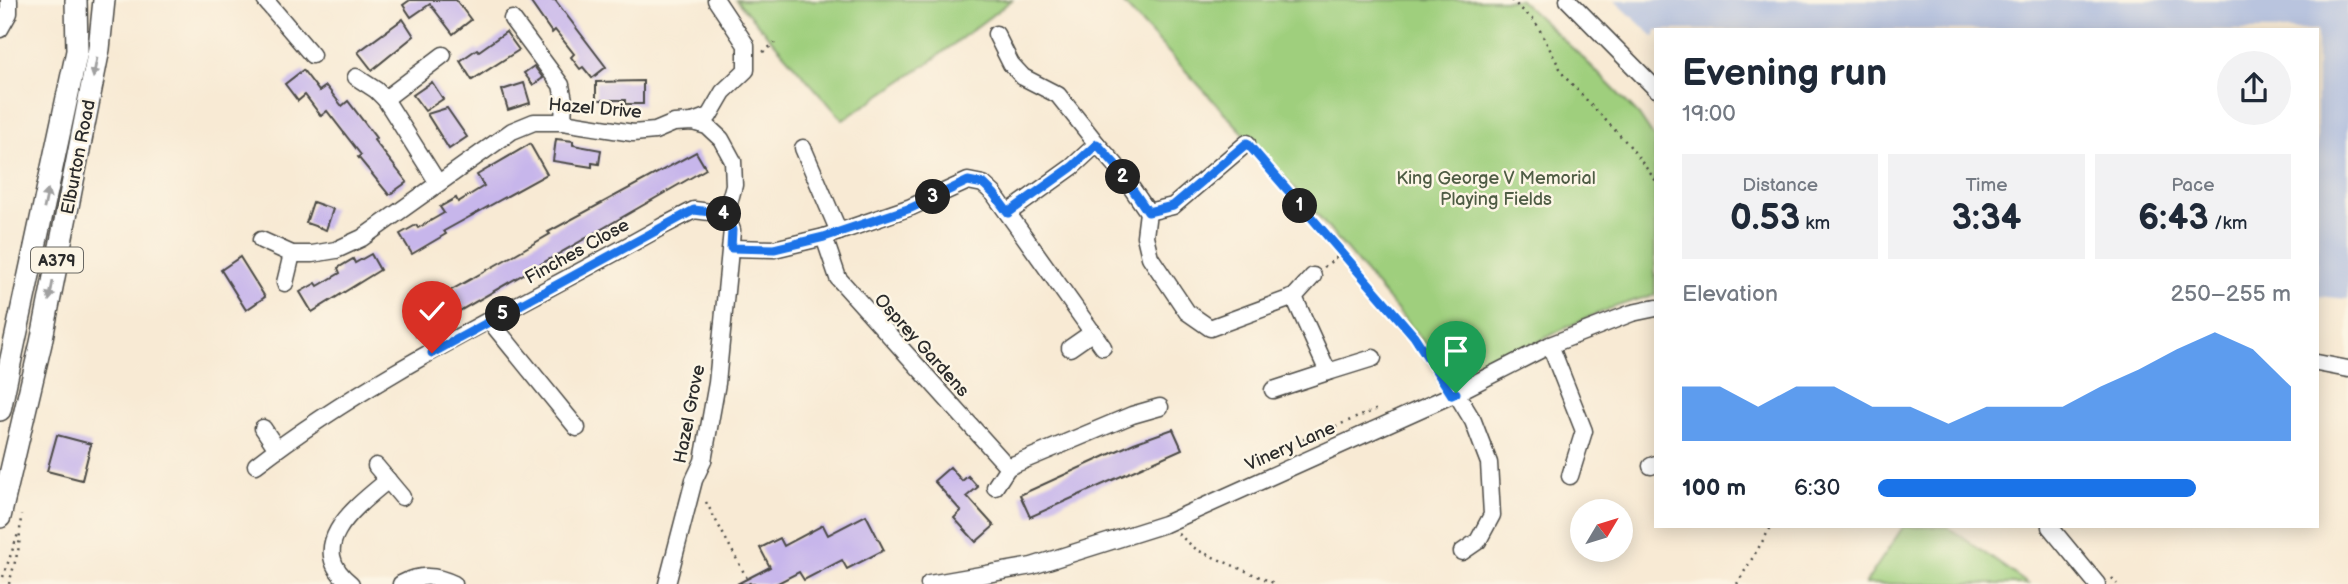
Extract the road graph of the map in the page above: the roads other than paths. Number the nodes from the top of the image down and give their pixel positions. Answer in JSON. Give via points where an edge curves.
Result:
{"nodes":[{"id":1,"x":9,"y":0,"type":"edge"},
{"id":2,"x":76,"y":0,"type":"edge"},
{"id":3,"x":104,"y":0,"type":"edge"},
{"id":4,"x":265,"y":0,"type":"edge"},
{"id":5,"x":716,"y":0,"type":"edge"},
{"id":6,"x":1568,"y":0,"type":"edge"},
{"id":7,"x":512,"y":19,"type":"dead end"},
{"id":8,"x":0,"y":29,"type":"edge"},
{"id":9,"x":996,"y":34,"type":"dead end"},
{"id":10,"x":312,"y":55,"type":"dead end"},
{"id":11,"x":443,"y":55,"type":"dead end"},
{"id":12,"x":356,"y":77,"type":"dead end"},
{"id":13,"x":1654,"y":87,"type":"edge"},
{"id":14,"x":385,"y":99,"type":"junction"},
{"id":15,"x":563,"y":122,"type":"junction"},
{"id":16,"x":693,"y":122,"type":"junction"},
{"id":17,"x":1247,"y":143,"type":"road end"},
{"id":18,"x":1097,"y":144,"type":"junction"},
{"id":19,"x":803,"y":148,"type":"dead end"},
{"id":20,"x":438,"y":183,"type":"junction"},
{"id":21,"x":1148,"y":212,"type":"junction"},
{"id":22,"x":1008,"y":213,"type":"junction"},
{"id":23,"x":726,"y":214,"type":"junction"},
{"id":24,"x":831,"y":235,"type":"junction"},
{"id":25,"x":261,"y":240,"type":"dead end"},
{"id":26,"x":731,"y":248,"type":"junction"},
{"id":27,"x":292,"y":254,"type":"junction"},
{"id":28,"x":1313,"y":276,"type":"road end"},
{"id":29,"x":285,"y":283,"type":"dead end"},
{"id":30,"x":1294,"y":297,"type":"junction"},
{"id":31,"x":1654,"y":308,"type":"edge"},
{"id":32,"x":490,"y":321,"type":"junction"},
{"id":33,"x":1093,"y":332,"type":"junction"},
{"id":34,"x":1550,"y":345,"type":"junction"},
{"id":35,"x":1103,"y":347,"type":"dead end"},
{"id":36,"x":1070,"y":348,"type":"dead end"},
{"id":37,"x":1373,"y":358,"type":"dead end"},
{"id":38,"x":2319,"y":363,"type":"edge"},
{"id":39,"x":2348,"y":369,"type":"edge"},
{"id":40,"x":1328,"y":372,"type":"junction"},
{"id":41,"x":1273,"y":390,"type":"dead end"},
{"id":42,"x":1454,"y":394,"type":"junction"},
{"id":43,"x":1160,"y":407,"type":"dead end"},
{"id":44,"x":0,"y":410,"type":"edge"},
{"id":45,"x":263,"y":428,"type":"dead end"},
{"id":46,"x":577,"y":428,"type":"dead end"},
{"id":47,"x":277,"y":449,"type":"junction"},
{"id":48,"x":256,"y":466,"type":"dead end"},
{"id":49,"x":376,"y":466,"type":"dead end"},
{"id":50,"x":1009,"y":467,"type":"junction"},
{"id":51,"x":1570,"y":476,"type":"dead end"},
{"id":52,"x":388,"y":480,"type":"junction"},
{"id":53,"x":995,"y":487,"type":"dead end"},
{"id":54,"x":402,"y":497,"type":"dead end"},
{"id":55,"x":0,"y":517,"type":"edge"},
{"id":56,"x":2051,"y":528,"type":"edge"},
{"id":57,"x":1462,"y":552,"type":"dead end"},
{"id":58,"x":351,"y":584,"type":"edge"},
{"id":59,"x":401,"y":584,"type":"edge"},
{"id":60,"x":454,"y":584,"type":"edge"},
{"id":61,"x":667,"y":584,"type":"edge"},
{"id":62,"x":929,"y":584,"type":"edge"},
{"id":63,"x":2096,"y":584,"type":"edge"}],
"edges":[{"from":1,"to":8,"type":"street","via":[[9,13]]},
{"from":44,"to":2,"type":"main road","name":"Elburton Road","number":"A379","one_way":true,"via":[[77,51]]},
{"from":3,"to":55,"type":"main road","name":"Elburton Road","number":"A379","one_way":true,"via":[[99,49],[41,343]]},
{"from":4,"to":10,"type":"street"},
{"from":5,"to":16,"type":"street","via":[[746,45],[746,71],[723,92],[709,116]]},
{"from":6,"to":13,"type":"street"},
{"from":7,"to":15,"type":"street","via":[[561,85]]},
{"from":9,"to":18,"type":"street","via":[[1023,77],[1058,94]]},
{"from":11,"to":14,"type":"street"},
{"from":12,"to":14,"type":"street"},
{"from":14,"to":20,"type":"street"},
{"from":15,"to":16,"type":"street","name":"Hazel Drive","via":[[633,133]]},
{"from":15,"to":20,"type":"street","name":"Hazel Drive","via":[[534,122],[512,131]]},
{"from":16,"to":23,"type":"street","via":[[707,126],[721,139],[733,161],[734,185]]},
{"from":17,"to":21,"type":"street","via":[[1173,206]]},
{"from":18,"to":21,"type":"street"},
{"from":18,"to":22,"type":"street"},
{"from":19,"to":24,"type":"street","name":"Osprey Gardens"},
{"from":20,"to":27,"type":"street","name":"Hazel Drive","via":[[354,242],[336,250]]},
{"from":21,"to":30,"type":"street","via":[[1145,236],[1150,257],[1187,312],[1210,328]]},
{"from":22,"to":24,"type":"street","via":[[984,184],[968,181],[911,208]]},
{"from":22,"to":33,"type":"street"},
{"from":23,"to":26,"type":"street","via":[[732,230]]},
{"from":23,"to":32,"type":"street","name":"Finches Close","via":[[694,210]]},
{"from":24,"to":26,"type":"street","via":[[774,249]]},
{"from":24,"to":50,"type":"street","name":"Osprey Gardens","via":[[838,278]]},
{"from":25,"to":27,"type":"street","name":"Hazel Drive"},
{"from":26,"to":61,"type":"street","name":"Hazel Grove","via":[[717,383],[703,461]]},
{"from":27,"to":29,"type":"street"},
{"from":28,"to":30,"type":"street"},
{"from":30,"to":40,"type":"street"},
{"from":31,"to":34,"type":"street","name":"Vinery Lane"},
{"from":32,"to":46,"type":"street"},
{"from":32,"to":47,"type":"street","name":"Finches Close","via":[[374,386]]},
{"from":33,"to":35,"type":"street"},
{"from":33,"to":36,"type":"street"},
{"from":34,"to":42,"type":"street","name":"Vinery Lane"},
{"from":34,"to":51,"type":"street","via":[[1584,431]]},
{"from":37,"to":40,"type":"street"},
{"from":38,"to":39,"type":"street"},
{"from":40,"to":41,"type":"street"},
{"from":42,"to":57,"type":"street","via":[[1473,422],[1489,463],[1492,514],[1478,541]]},
{"from":42,"to":62,"type":"street","name":"Vinery Lane","via":[[1165,524],[1032,566]]},
{"from":43,"to":50,"type":"street"},
{"from":45,"to":47,"type":"street"},
{"from":47,"to":48,"type":"street","name":"Finches Close"},
{"from":49,"to":52,"type":"street"},
{"from":50,"to":53,"type":"street"},
{"from":52,"to":54,"type":"street"},
{"from":52,"to":58,"type":"street","via":[[341,522],[333,541],[337,568]]},
{"from":56,"to":63,"type":"street"},
{"from":59,"to":60,"type":"street","via":[[420,576],[437,576]]}]}
